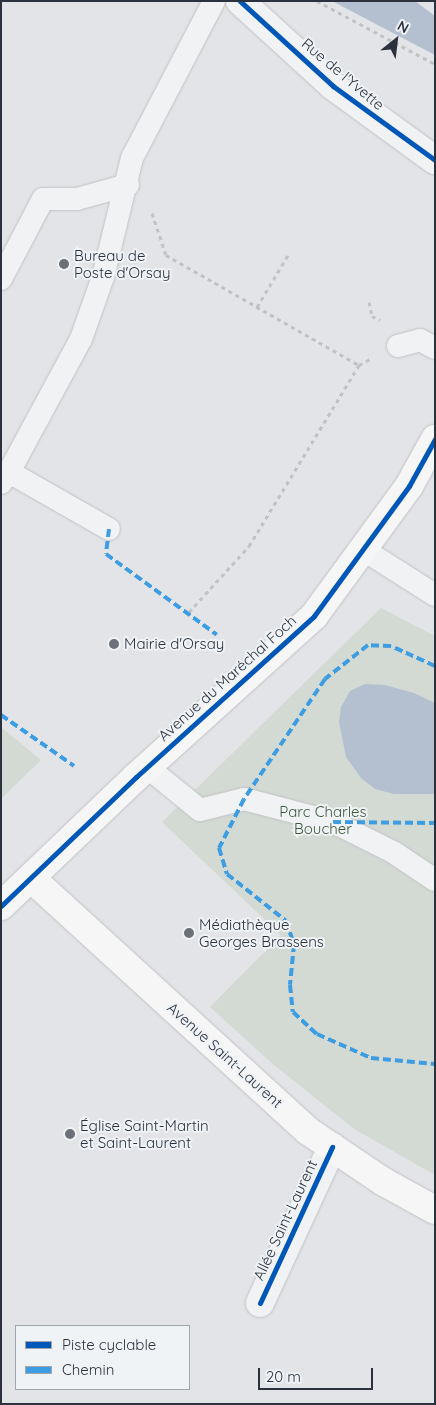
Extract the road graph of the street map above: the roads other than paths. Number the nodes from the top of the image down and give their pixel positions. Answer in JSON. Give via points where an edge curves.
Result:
{"nodes":[{"id":1,"x":214,"y":1,"type":"edge"},
{"id":2,"x":240,"y":1,"type":"edge"},
{"id":3,"x":435,"y":160,"type":"edge"},
{"id":4,"x":128,"y":185,"type":"junction"},
{"id":5,"x":1,"y":279,"type":"edge"},
{"id":6,"x":398,"y":346,"type":"road end"},
{"id":7,"x":435,"y":348,"type":"edge"},
{"id":8,"x":435,"y":439,"type":"edge"},
{"id":9,"x":5,"y":477,"type":"edge"},
{"id":10,"x":109,"y":529,"type":"dead end"},
{"id":11,"x":364,"y":550,"type":"junction"},
{"id":12,"x":435,"y":595,"type":"edge"},
{"id":13,"x":147,"y":766,"type":"junction"},
{"id":14,"x":435,"y":880,"type":"edge"},
{"id":15,"x":12,"y":891,"type":"edge"},
{"id":16,"x":332,"y":1147,"type":"junction"},
{"id":17,"x":435,"y":1210,"type":"edge"},
{"id":18,"x":260,"y":1304,"type":"dead end"}],
"edges":[{"from":1,"to":4,"type":"lane","via":[[132,158]]},
{"from":2,"to":3,"type":"street","name":"Rue de l'Yvette","via":[[333,86]]},
{"from":4,"to":5,"type":"lane","via":[[77,199],[43,199]]},
{"from":4,"to":9,"type":"lane","via":[[81,339]]},
{"from":6,"to":7,"type":"lane","via":[[420,340]]},
{"from":8,"to":11,"type":"main road","name":"Avenue du Maréchal Foch","via":[[409,486]]},
{"from":9,"to":10,"type":"lane"},
{"from":11,"to":12,"type":"lane"},
{"from":11,"to":13,"type":"main road","name":"Avenue du Maréchal Foch","via":[[314,616]]},
{"from":13,"to":14,"type":"lane","via":[[200,810],[244,799],[333,822],[393,852]]},
{"from":13,"to":15,"type":"main road","name":"Avenue du Maréchal Foch"},
{"from":15,"to":16,"type":"main road","name":"Avenue Saint-Laurent"},
{"from":16,"to":17,"type":"main road","name":"Avenue Saint-Laurent"},
{"from":16,"to":18,"type":"street","name":"Allée Saint-Laurent"}]}
